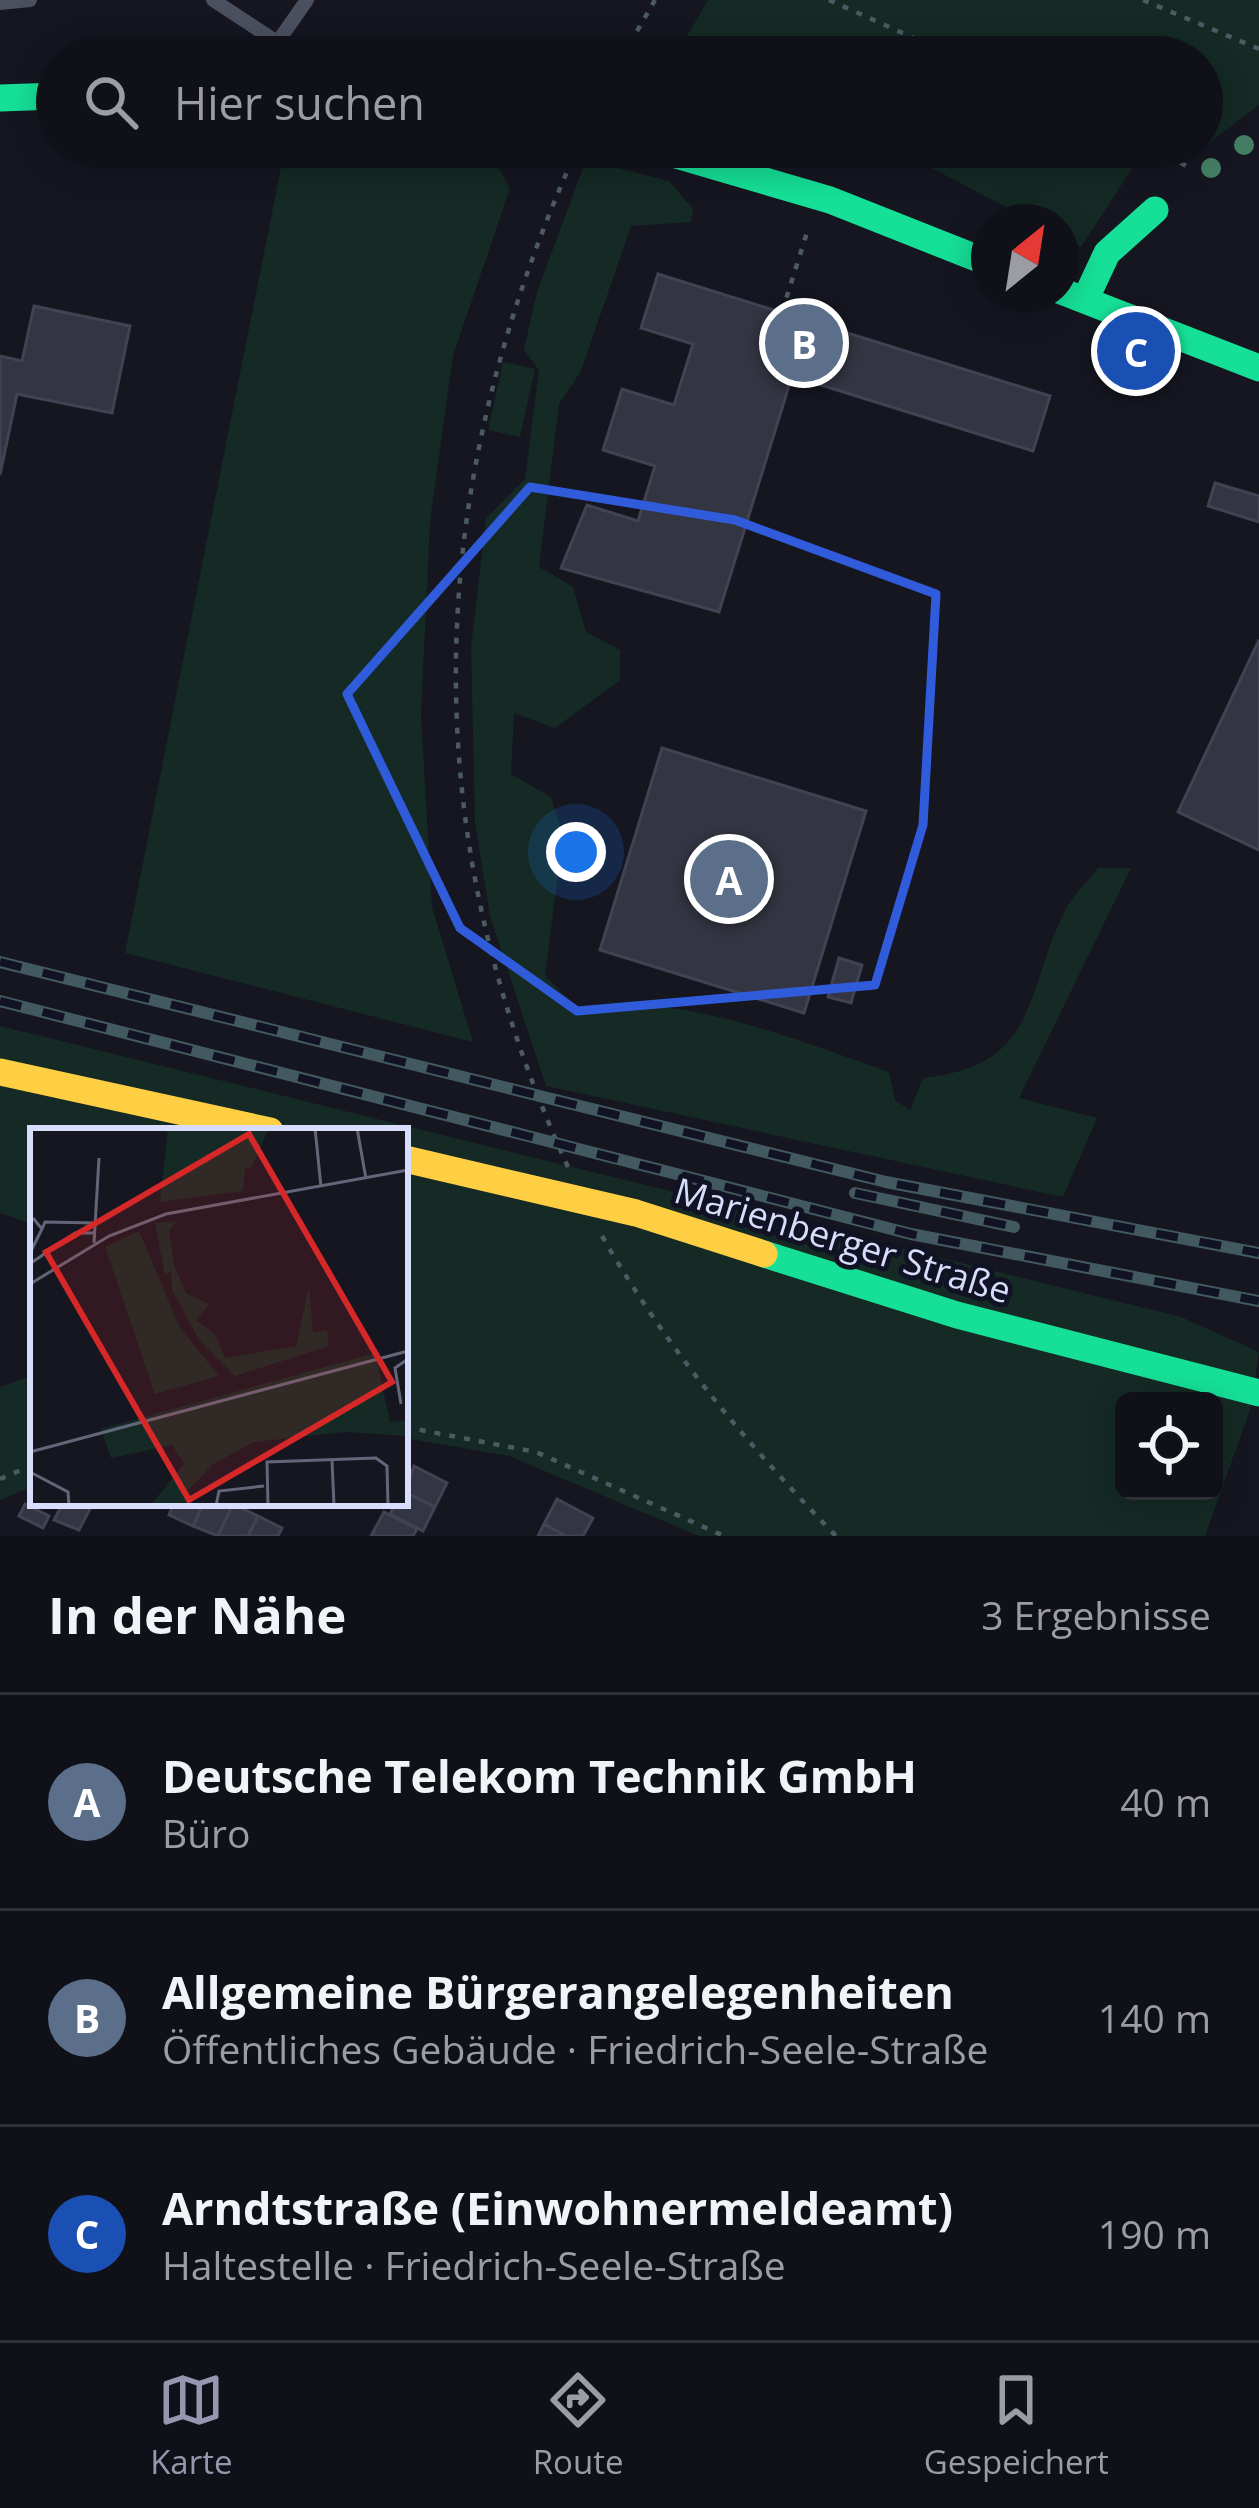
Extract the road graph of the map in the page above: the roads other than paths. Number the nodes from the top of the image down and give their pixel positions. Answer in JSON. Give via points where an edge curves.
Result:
{"nodes":[{"id":1,"x":30,"y":0,"type":"edge"},
{"id":2,"x":213,"y":0,"type":"edge"},
{"id":3,"x":307,"y":0,"type":"edge"},
{"id":4,"x":0,"y":3,"type":"edge"},
{"id":5,"x":268,"y":36,"type":"edge"},
{"id":6,"x":281,"y":36,"type":"edge"},
{"id":7,"x":36,"y":97,"type":"edge"},
{"id":8,"x":0,"y":98,"type":"edge"},
{"id":9,"x":723,"y":168,"type":"edge"},
{"id":10,"x":1155,"y":209,"type":"dead end"},
{"id":11,"x":971,"y":256,"type":"edge"},
{"id":12,"x":1079,"y":288,"type":"edge"},
{"id":13,"x":1079,"y":298,"type":"edge"},
{"id":14,"x":1259,"y":368,"type":"edge"},
{"id":15,"x":0,"y":1072,"type":"edge"},
{"id":16,"x":256,"y":1128,"type":"edge"},
{"id":17,"x":408,"y":1161,"type":"edge"},
{"id":18,"x":1259,"y":1393,"type":"edge"}],
"edges":[{"from":1,"to":4,"type":"lane"},
{"from":2,"to":5,"type":"lane"},
{"from":3,"to":6,"type":"lane"},
{"from":7,"to":8,"type":"street"},
{"from":9,"to":11,"type":"street"},
{"from":10,"to":12,"type":"street"},
{"from":13,"to":14,"type":"street"},
{"from":15,"to":16,"type":"street"},
{"from":17,"to":18,"type":"street","name":"Marienberger Straße","via":[[686,1228],[956,1315]]}]}
